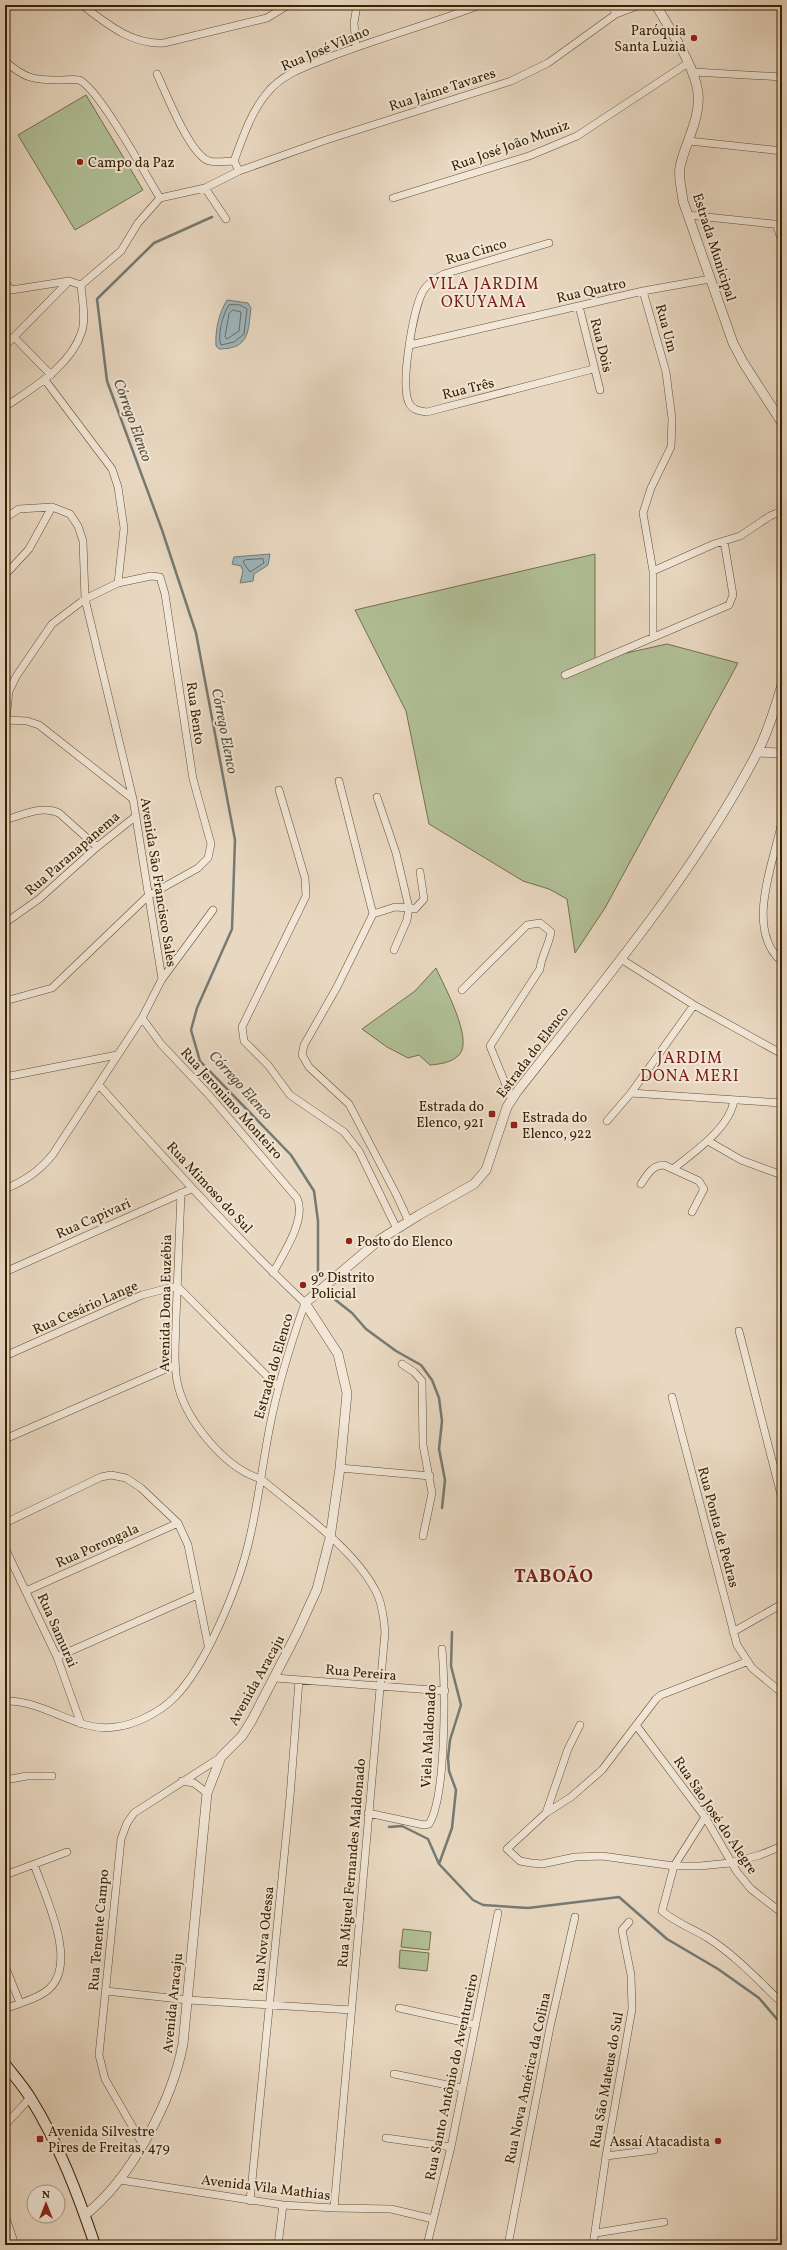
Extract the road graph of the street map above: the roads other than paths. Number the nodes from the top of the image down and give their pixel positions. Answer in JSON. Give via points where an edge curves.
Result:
{"nodes":[{"id":1,"x":82,"y":5,"type":"edge"},
{"id":2,"x":288,"y":5,"type":"edge"},
{"id":3,"x":356,"y":5,"type":"edge"},
{"id":4,"x":478,"y":5,"type":"edge"},
{"id":5,"x":612,"y":5,"type":"edge"},
{"id":6,"x":640,"y":5,"type":"edge"},
{"id":7,"x":656,"y":5,"type":"edge"},
{"id":8,"x":616,"y":14,"type":"junction"},
{"id":9,"x":356,"y":47,"type":"junction"},
{"id":10,"x":5,"y":61,"type":"edge"},
{"id":11,"x":688,"y":63,"type":"junction"},
{"id":12,"x":694,"y":72,"type":"junction"},
{"id":13,"x":157,"y":74,"type":"dead end"},
{"id":14,"x":782,"y":77,"type":"edge"},
{"id":15,"x":689,"y":141,"type":"junction"},
{"id":16,"x":782,"y":151,"type":"edge"},
{"id":17,"x":234,"y":161,"type":"junction"},
{"id":18,"x":240,"y":171,"type":"junction"},
{"id":19,"x":205,"y":188,"type":"junction"},
{"id":20,"x":160,"y":198,"type":"junction"},
{"id":21,"x":393,"y":198,"type":"dead end"},
{"id":22,"x":688,"y":215,"type":"junction"},
{"id":23,"x":226,"y":219,"type":"dead end"},
{"id":24,"x":779,"y":225,"type":"edge"},
{"id":25,"x":782,"y":241,"type":"edge"},
{"id":26,"x":549,"y":243,"type":"dead end"},
{"id":27,"x":710,"y":279,"type":"junction"},
{"id":28,"x":5,"y":281,"type":"edge"},
{"id":29,"x":69,"y":282,"type":"junction"},
{"id":30,"x":81,"y":285,"type":"junction"},
{"id":31,"x":8,"y":290,"type":"edge"},
{"id":32,"x":643,"y":291,"type":"junction"},
{"id":33,"x":579,"y":306,"type":"junction"},
{"id":34,"x":15,"y":338,"type":"junction"},
{"id":35,"x":410,"y":345,"type":"junction"},
{"id":36,"x":5,"y":346,"type":"edge"},
{"id":37,"x":593,"y":369,"type":"junction"},
{"id":38,"x":51,"y":375,"type":"junction"},
{"id":39,"x":45,"y":380,"type":"junction"},
{"id":40,"x":600,"y":390,"type":"dead end"},
{"id":41,"x":5,"y":407,"type":"edge"},
{"id":42,"x":782,"y":423,"type":"edge"},
{"id":43,"x":52,"y":507,"type":"junction"},
{"id":44,"x":782,"y":512,"type":"edge"},
{"id":45,"x":5,"y":518,"type":"edge"},
{"id":46,"x":724,"y":541,"type":"junction"},
{"id":47,"x":653,"y":571,"type":"junction"},
{"id":48,"x":5,"y":575,"type":"edge"},
{"id":49,"x":118,"y":583,"type":"junction"},
{"id":50,"x":85,"y":598,"type":"junction"},
{"id":51,"x":653,"y":636,"type":"junction"},
{"id":52,"x":565,"y":675,"type":"dead end"},
{"id":53,"x":782,"y":685,"type":"edge"},
{"id":54,"x":5,"y":720,"type":"edge"},
{"id":55,"x":758,"y":752,"type":"junction"},
{"id":56,"x":782,"y":753,"type":"edge"},
{"id":57,"x":338,"y":781,"type":"dead end"},
{"id":58,"x":279,"y":790,"type":"dead end"},
{"id":59,"x":377,"y":797,"type":"dead end"},
{"id":60,"x":133,"y":799,"type":"junction"},
{"id":61,"x":136,"y":816,"type":"junction"},
{"id":62,"x":5,"y":820,"type":"edge"},
{"id":63,"x":782,"y":821,"type":"edge"},
{"id":64,"x":97,"y":847,"type":"junction"},
{"id":65,"x":420,"y":872,"type":"dead end"},
{"id":66,"x":148,"y":896,"type":"junction"},
{"id":67,"x":409,"y":908,"type":"junction"},
{"id":68,"x":213,"y":910,"type":"dead end"},
{"id":69,"x":372,"y":914,"type":"junction"},
{"id":70,"x":5,"y":923,"type":"edge"},
{"id":71,"x":394,"y":950,"type":"dead end"},
{"id":72,"x":621,"y":959,"type":"junction"},
{"id":73,"x":782,"y":962,"type":"edge"},
{"id":74,"x":162,"y":979,"type":"junction"},
{"id":75,"x":462,"y":990,"type":"dead end"},
{"id":76,"x":5,"y":1001,"type":"edge"},
{"id":77,"x":694,"y":1005,"type":"junction"},
{"id":78,"x":142,"y":1018,"type":"junction"},
{"id":79,"x":782,"y":1054,"type":"edge"},
{"id":80,"x":117,"y":1055,"type":"junction"},
{"id":81,"x":5,"y":1077,"type":"edge"},
{"id":82,"x":99,"y":1085,"type":"junction"},
{"id":83,"x":630,"y":1093,"type":"junction"},
{"id":84,"x":512,"y":1100,"type":"junction"},
{"id":85,"x":734,"y":1100,"type":"junction"},
{"id":86,"x":782,"y":1103,"type":"edge"},
{"id":87,"x":607,"y":1121,"type":"dead end"},
{"id":88,"x":708,"y":1141,"type":"junction"},
{"id":89,"x":673,"y":1169,"type":"junction"},
{"id":90,"x":782,"y":1175,"type":"edge"},
{"id":91,"x":641,"y":1184,"type":"dead end"},
{"id":92,"x":191,"y":1188,"type":"junction"},
{"id":93,"x":5,"y":1189,"type":"edge"},
{"id":94,"x":181,"y":1193,"type":"junction"},
{"id":95,"x":692,"y":1212,"type":"dead end"},
{"id":96,"x":408,"y":1222,"type":"junction"},
{"id":97,"x":397,"y":1229,"type":"junction"},
{"id":98,"x":5,"y":1272,"type":"edge"},
{"id":99,"x":273,"y":1273,"type":"junction"},
{"id":100,"x":177,"y":1286,"type":"junction"},
{"id":101,"x":305,"y":1303,"type":"junction"},
{"id":102,"x":739,"y":1331,"type":"dead end"},
{"id":103,"x":5,"y":1356,"type":"edge"},
{"id":104,"x":402,"y":1364,"type":"dead end"},
{"id":105,"x":174,"y":1365,"type":"junction"},
{"id":106,"x":278,"y":1388,"type":"junction"},
{"id":107,"x":672,"y":1397,"type":"dead end"},
{"id":108,"x":5,"y":1439,"type":"edge"},
{"id":109,"x":340,"y":1468,"type":"junction"},
{"id":110,"x":430,"y":1476,"type":"junction"},
{"id":111,"x":261,"y":1479,"type":"junction"},
{"id":112,"x":782,"y":1499,"type":"edge"},
{"id":113,"x":178,"y":1523,"type":"junction"},
{"id":114,"x":5,"y":1524,"type":"edge"},
{"id":115,"x":423,"y":1536,"type":"dead end"},
{"id":116,"x":330,"y":1538,"type":"junction"},
{"id":117,"x":5,"y":1548,"type":"edge"},
{"id":118,"x":26,"y":1591,"type":"junction"},
{"id":119,"x":198,"y":1595,"type":"junction"},
{"id":120,"x":782,"y":1604,"type":"edge"},
{"id":121,"x":733,"y":1632,"type":"junction"},
{"id":122,"x":208,"y":1646,"type":"junction"},
{"id":123,"x":442,"y":1649,"type":"dead end"},
{"id":124,"x":57,"y":1657,"type":"junction"},
{"id":125,"x":746,"y":1662,"type":"junction"},
{"id":126,"x":276,"y":1678,"type":"junction"},
{"id":127,"x":299,"y":1680,"type":"junction"},
{"id":128,"x":379,"y":1687,"type":"junction"},
{"id":129,"x":445,"y":1691,"type":"junction"},
{"id":130,"x":782,"y":1693,"type":"edge"},
{"id":131,"x":5,"y":1701,"type":"edge"},
{"id":132,"x":81,"y":1724,"type":"junction"},
{"id":133,"x":580,"y":1724,"type":"dead end"},
{"id":134,"x":636,"y":1724,"type":"junction"},
{"id":135,"x":221,"y":1757,"type":"junction"},
{"id":136,"x":52,"y":1776,"type":"dead end"},
{"id":137,"x":5,"y":1780,"type":"edge"},
{"id":138,"x":182,"y":1781,"type":"junction"},
{"id":139,"x":207,"y":1793,"type":"junction"},
{"id":140,"x":368,"y":1813,"type":"junction"},
{"id":141,"x":546,"y":1813,"type":"junction"},
{"id":142,"x":705,"y":1817,"type":"junction"},
{"id":143,"x":782,"y":1846,"type":"edge"},
{"id":144,"x":67,"y":1852,"type":"dead end"},
{"id":145,"x":730,"y":1863,"type":"junction"},
{"id":146,"x":34,"y":1864,"type":"junction"},
{"id":147,"x":674,"y":1866,"type":"junction"},
{"id":148,"x":5,"y":1875,"type":"edge"},
{"id":149,"x":498,"y":1913,"type":"dead end"},
{"id":150,"x":782,"y":1913,"type":"edge"},
{"id":151,"x":575,"y":1917,"type":"dead end"},
{"id":152,"x":629,"y":1922,"type":"dead end"},
{"id":153,"x":5,"y":1966,"type":"edge"},
{"id":154,"x":106,"y":1991,"type":"junction"},
{"id":155,"x":188,"y":2000,"type":"junction"},
{"id":156,"x":20,"y":2003,"type":"junction"},
{"id":157,"x":782,"y":2003,"type":"edge"},
{"id":158,"x":270,"y":2005,"type":"junction"},
{"id":159,"x":400,"y":2008,"type":"dead end"},
{"id":160,"x":5,"y":2009,"type":"edge"},
{"id":161,"x":352,"y":2010,"type":"junction"},
{"id":162,"x":476,"y":2024,"type":"junction"},
{"id":163,"x":5,"y":2064,"type":"edge"},
{"id":164,"x":394,"y":2074,"type":"dead end"},
{"id":165,"x":462,"y":2088,"type":"junction"},
{"id":166,"x":31,"y":2097,"type":"junction"},
{"id":167,"x":5,"y":2125,"type":"edge"},
{"id":168,"x":386,"y":2138,"type":"dead end"},
{"id":169,"x":143,"y":2145,"type":"junction"},
{"id":170,"x":450,"y":2147,"type":"junction"},
{"id":171,"x":654,"y":2150,"type":"dead end"},
{"id":172,"x":606,"y":2156,"type":"junction"},
{"id":173,"x":120,"y":2180,"type":"junction"},
{"id":174,"x":250,"y":2201,"type":"junction"},
{"id":175,"x":282,"y":2205,"type":"junction"},
{"id":176,"x":334,"y":2208,"type":"junction"},
{"id":177,"x":5,"y":2214,"type":"edge"},
{"id":178,"x":85,"y":2215,"type":"junction"},
{"id":179,"x":433,"y":2219,"type":"junction"},
{"id":180,"x":664,"y":2222,"type":"dead end"},
{"id":181,"x":596,"y":2233,"type":"junction"},
{"id":182,"x":15,"y":2245,"type":"edge"},
{"id":183,"x":95,"y":2245,"type":"edge"},
{"id":184,"x":278,"y":2245,"type":"edge"},
{"id":185,"x":427,"y":2245,"type":"edge"},
{"id":186,"x":508,"y":2245,"type":"edge"},
{"id":187,"x":593,"y":2245,"type":"edge"}],
"edges":[{"from":1,"to":2,"type":"street","via":[[104,22],[140,42],[151,44],[267,18]]},
{"from":3,"to":9,"type":"street"},
{"from":4,"to":9,"type":"street","name":"Rua José Vilano"},
{"from":5,"to":8,"type":"street"},
{"from":6,"to":8,"type":"street","name":"Rua Jaime Tavares"},
{"from":7,"to":11,"type":"street","name":"Estrada Municipal"},
{"from":8,"to":18,"type":"street","name":"Rua Jaime Tavares","via":[[548,63],[512,81],[326,140]]},
{"from":9,"to":17,"type":"street","name":"Rua José Vilano","via":[[293,72],[278,81],[256,109]]},
{"from":10,"to":20,"type":"street","via":[[26,77],[38,80],[78,80],[86,84],[112,119]]},
{"from":11,"to":12,"type":"street","name":"Estrada Municipal"},
{"from":11,"to":21,"type":"street","name":"Rua José João Muniz","via":[[577,136],[529,156]]},
{"from":12,"to":14,"type":"street"},
{"from":12,"to":15,"type":"street","name":"Estrada Municipal","via":[[699,94]]},
{"from":13,"to":17,"type":"street","via":[[173,111],[195,150],[209,161]]},
{"from":15,"to":16,"type":"street"},
{"from":15,"to":22,"type":"street","name":"Estrada Municipal","via":[[680,167]]},
{"from":17,"to":18,"type":"street"},
{"from":18,"to":19,"type":"street","name":"Rua Jaime Tavares"},
{"from":19,"to":20,"type":"street","name":"Rua Jaime Tavares"},
{"from":19,"to":23,"type":"street"},
{"from":20,"to":30,"type":"street","via":[[138,223],[121,251]]},
{"from":22,"to":24,"type":"street"},
{"from":22,"to":27,"type":"street","name":"Estrada Municipal"},
{"from":24,"to":25,"type":"street"},
{"from":26,"to":35,"type":"street","name":"Rua Cinco","via":[[444,274],[432,281],[424,290],[419,302]]},
{"from":27,"to":32,"type":"street","name":"Rua Quatro"},
{"from":27,"to":42,"type":"street","name":"Estrada Municipal","via":[[733,343]]},
{"from":28,"to":31,"type":"street"},
{"from":29,"to":30,"type":"street"},
{"from":29,"to":31,"type":"street"},
{"from":29,"to":34,"type":"street"},
{"from":30,"to":38,"type":"street","via":[[83,330],[76,344]]},
{"from":32,"to":33,"type":"street","name":"Rua Quatro"},
{"from":32,"to":47,"type":"street","name":"Rua Um","via":[[666,372],[672,419],[671,447],[649,494],[644,513]]},
{"from":33,"to":35,"type":"street","name":"Rua Quatro"},
{"from":33,"to":37,"type":"street","name":"Rua Dois"},
{"from":34,"to":36,"type":"street"},
{"from":34,"to":38,"type":"street"},
{"from":35,"to":37,"type":"street","name":"Rua Três","via":[[405,381],[406,394],[409,404],[427,412]]},
{"from":37,"to":40,"type":"street","name":"Rua Dois"},
{"from":38,"to":39,"type":"street"},
{"from":39,"to":41,"type":"street"},
{"from":39,"to":49,"type":"street","via":[[112,469],[124,528]]},
{"from":43,"to":45,"type":"street","via":[[20,509]]},
{"from":43,"to":48,"type":"street","via":[[29,549]]},
{"from":43,"to":50,"type":"street","name":"Avenida São Francisco Sales","via":[[70,514],[78,526],[83,541]]},
{"from":44,"to":46,"type":"street","via":[[770,516],[740,536]]},
{"from":46,"to":47,"type":"street"},
{"from":46,"to":51,"type":"street","via":[[733,595],[729,605]]},
{"from":47,"to":51,"type":"street","name":"Rua Um"},
{"from":49,"to":50,"type":"street","name":"Rua Bento"},
{"from":49,"to":66,"type":"street","name":"Rua Bento","via":[[156,575],[160,577],[193,779],[211,844],[208,858],[198,868]]},
{"from":50,"to":54,"type":"street","name":"Rua Bento","via":[[52,624],[17,675],[9,691]]},
{"from":50,"to":60,"type":"street","name":"Avenida São Francisco Sales"},
{"from":51,"to":52,"type":"street"},
{"from":53,"to":55,"type":"street"},
{"from":54,"to":60,"type":"street","via":[[27,721],[39,725]]},
{"from":55,"to":56,"type":"street"},
{"from":55,"to":72,"type":"street","name":"Estrada do Elenco","via":[[702,846]]},
{"from":57,"to":69,"type":"street"},
{"from":58,"to":97,"type":"street","via":[[305,878],[306,896],[242,1027],[242,1037],[268,1065],[290,1095],[344,1132],[359,1151]]},
{"from":59,"to":67,"type":"street","via":[[396,853]]},
{"from":60,"to":61,"type":"street","name":"Avenida São Francisco Sales"},
{"from":61,"to":64,"type":"street","name":"Rua Paranapanema"},
{"from":61,"to":66,"type":"street","name":"Avenida São Francisco Sales"},
{"from":62,"to":64,"type":"street","via":[[32,812],[51,810],[58,813]]},
{"from":63,"to":73,"type":"street","via":[[762,911],[763,929],[769,945]]},
{"from":64,"to":70,"type":"street","name":"Rua Paranapanema","via":[[39,899]]},
{"from":65,"to":67,"type":"street","via":[[424,899],[415,908]]},
{"from":66,"to":74,"type":"street","name":"Avenida São Francisco Sales"},
{"from":66,"to":76,"type":"street","via":[[52,988]]},
{"from":67,"to":69,"type":"street","via":[[395,907]]},
{"from":67,"to":71,"type":"street","via":[[407,920]]},
{"from":68,"to":74,"type":"street"},
{"from":69,"to":96,"type":"street","via":[[337,987],[304,1045],[302,1055],[309,1067],[349,1104]]},
{"from":72,"to":77,"type":"street"},
{"from":72,"to":84,"type":"street","name":"Estrada do Elenco"},
{"from":74,"to":78,"type":"street","name":"Avenida São Francisco Sales"},
{"from":75,"to":84,"type":"street","via":[[527,925],[540,923],[551,932],[540,969],[490,1046]]},
{"from":77,"to":79,"type":"street"},
{"from":77,"to":83,"type":"street"},
{"from":78,"to":80,"type":"street","name":"Avenida São Francisco Sales"},
{"from":78,"to":99,"type":"street","name":"Rua Jeronimo Monteiro","via":[[161,1044],[209,1095],[297,1198],[300,1213]]},
{"from":80,"to":81,"type":"street"},
{"from":80,"to":82,"type":"street","name":"Avenida São Francisco Sales"},
{"from":82,"to":92,"type":"street","name":"Rua Mimoso do Sul"},
{"from":82,"to":93,"type":"street","name":"Avenida São Francisco Sales","via":[[68,1135],[42,1168],[32,1176]]},
{"from":83,"to":85,"type":"street"},
{"from":83,"to":87,"type":"street"},
{"from":84,"to":96,"type":"street","name":"Estrada do Elenco","via":[[486,1170],[474,1184]]},
{"from":85,"to":86,"type":"street"},
{"from":85,"to":88,"type":"street","via":[[731,1112]]},
{"from":88,"to":89,"type":"street"},
{"from":88,"to":90,"type":"street","via":[[740,1160]]},
{"from":89,"to":91,"type":"street","via":[[664,1164],[656,1166]]},
{"from":89,"to":95,"type":"street","via":[[703,1184],[704,1192]]},
{"from":92,"to":94,"type":"street","name":"Rua Capivari"},
{"from":92,"to":99,"type":"street","name":"Rua Mimoso do Sul"},
{"from":94,"to":98,"type":"street","name":"Rua Capivari"},
{"from":94,"to":100,"type":"street","name":"Avenida Dona Euzébia"},
{"from":96,"to":97,"type":"street","name":"Estrada do Elenco"},
{"from":97,"to":101,"type":"street","name":"Estrada do Elenco","via":[[379,1240]]},
{"from":99,"to":101,"type":"street","name":"Rua Mimoso do Sul"},
{"from":100,"to":103,"type":"street","name":"Rua Cesário Lange","via":[[142,1295]]},
{"from":100,"to":105,"type":"street","name":"Avenida Dona Euzébia"},
{"from":100,"to":106,"type":"street"},
{"from":101,"to":106,"type":"street","name":"Estrada do Elenco"},
{"from":101,"to":109,"type":"street","name":"Avenida Aracaju","via":[[338,1354],[343,1370],[347,1411]]},
{"from":102,"to":112,"type":"street"},
{"from":104,"to":110,"type":"street","via":[[422,1381],[423,1444]]},
{"from":105,"to":108,"type":"street"},
{"from":105,"to":111,"type":"street","name":"Avenida Dona Euzébia","via":[[182,1397],[211,1444],[242,1472]]},
{"from":106,"to":111,"type":"street","name":"Estrada do Elenco"},
{"from":107,"to":121,"type":"street","name":"Rua Ponta de Pedras"},
{"from":109,"to":110,"type":"street"},
{"from":109,"to":116,"type":"street","name":"Avenida Aracaju"},
{"from":110,"to":115,"type":"street","via":[[431,1503]]},
{"from":111,"to":116,"type":"street","name":"Avenida Dona Euzébia"},
{"from":111,"to":122,"type":"street","name":"Estrada do Elenco","via":[[249,1542],[236,1588]]},
{"from":113,"to":114,"type":"street","via":[[141,1488],[126,1478],[111,1475],[79,1486]]},
{"from":113,"to":118,"type":"street","name":"Rua Porongala"},
{"from":113,"to":119,"type":"street","via":[[188,1545]]},
{"from":116,"to":126,"type":"street","name":"Avenida Aracaju","via":[[317,1589]]},
{"from":116,"to":128,"type":"street","name":"Rua Miguel Fernandes Maldonado","via":[[364,1571],[379,1598],[385,1632]]},
{"from":117,"to":118,"type":"street","name":"Rua Samurai"},
{"from":118,"to":124,"type":"street","name":"Rua Samurai"},
{"from":119,"to":122,"type":"street"},
{"from":119,"to":124,"type":"street"},
{"from":120,"to":121,"type":"street"},
{"from":121,"to":125,"type":"street","name":"Rua Ponta de Pedras"},
{"from":122,"to":132,"type":"street","name":"Estrada do Elenco","via":[[190,1678],[173,1698],[156,1711],[134,1722],[115,1727],[95,1728]]},
{"from":123,"to":129,"type":"street","name":"Viela Maldonado"},
{"from":124,"to":132,"type":"street","name":"Rua Samurai"},
{"from":125,"to":130,"type":"street"},
{"from":125,"to":134,"type":"street","via":[[662,1695]]},
{"from":126,"to":127,"type":"street","name":"Rua Pereira"},
{"from":126,"to":135,"type":"street","name":"Avenida Aracaju","via":[[242,1736]]},
{"from":127,"to":128,"type":"street","name":"Rua Pereira"},
{"from":127,"to":158,"type":"street","name":"Rua Nova Odessa"},
{"from":128,"to":129,"type":"street","name":"Rua Pereira"},
{"from":128,"to":140,"type":"street","name":"Rua Miguel Fernandes Maldonado"},
{"from":129,"to":140,"type":"street","name":"Viela Maldonado","via":[[439,1784],[435,1811],[429,1824],[421,1825]]},
{"from":131,"to":132,"type":"street","name":"Estrada do Elenco","via":[[31,1703]]},
{"from":133,"to":141,"type":"street","via":[[568,1749]]},
{"from":134,"to":141,"type":"street","via":[[602,1770],[576,1793]]},
{"from":134,"to":142,"type":"street","name":"Rua São José do Alegre"},
{"from":135,"to":138,"type":"street","name":"Rua Tenente Campo"},
{"from":135,"to":139,"type":"street","name":"Avenida Aracaju"},
{"from":136,"to":137,"type":"street","via":[[27,1776]]},
{"from":138,"to":139,"type":"street","via":[[194,1783]]},
{"from":138,"to":154,"type":"street","name":"Rua Tenente Campo","via":[[139,1810],[127,1823],[121,1839]]},
{"from":139,"to":155,"type":"street","name":"Avenida Aracaju"},
{"from":140,"to":161,"type":"street","name":"Rua Miguel Fernandes Maldonado"},
{"from":141,"to":147,"type":"street","via":[[507,1848],[520,1861],[542,1864],[575,1857],[602,1856]]},
{"from":142,"to":145,"type":"street","name":"Rua São José do Alegre"},
{"from":142,"to":147,"type":"street"},
{"from":143,"to":145,"type":"street"},
{"from":144,"to":146,"type":"street"},
{"from":145,"to":147,"type":"street"},
{"from":145,"to":150,"type":"street","name":"Rua São José do Alegre","via":[[751,1889]]},
{"from":146,"to":148,"type":"street"},
{"from":146,"to":156,"type":"street","via":[[62,1945],[62,1952],[55,1982],[49,1989]]},
{"from":147,"to":157,"type":"street","via":[[662,1910],[675,1921],[706,1937],[741,1962]]},
{"from":149,"to":162,"type":"street","name":"Rua Santo Antônio do Aventureiro"},
{"from":151,"to":186,"type":"street","name":"Rua Nova América da Colina","via":[[550,2027]]},
{"from":152,"to":172,"type":"street","name":"Rua São Mateus do Sul","via":[[622,1930],[631,1975],[632,2009]]},
{"from":153,"to":156,"type":"street"},
{"from":154,"to":155,"type":"street"},
{"from":154,"to":169,"type":"street","name":"Rua Tenente Campo","via":[[99,2055],[101,2067],[105,2079]]},
{"from":155,"to":158,"type":"street"},
{"from":155,"to":169,"type":"street","name":"Avenida Aracaju","via":[[180,2061],[174,2080]]},
{"from":156,"to":160,"type":"street"},
{"from":158,"to":161,"type":"street"},
{"from":158,"to":174,"type":"street","name":"Rua Nova Odessa"},
{"from":159,"to":162,"type":"street"},
{"from":161,"to":176,"type":"street","name":"Rua Miguel Fernandes Maldonado"},
{"from":162,"to":165,"type":"street","name":"Rua Santo Antônio do Aventureiro"},
{"from":163,"to":166,"type":"main road"},
{"from":164,"to":165,"type":"street"},
{"from":165,"to":170,"type":"street","name":"Rua Santo Antônio do Aventureiro"},
{"from":166,"to":167,"type":"street"},
{"from":166,"to":178,"type":"main road","via":[[62,2159]]},
{"from":168,"to":170,"type":"street"},
{"from":169,"to":173,"type":"street","name":"Avenida Aracaju"},
{"from":170,"to":179,"type":"street","name":"Rua Santo Antônio do Aventureiro"},
{"from":171,"to":172,"type":"street"},
{"from":172,"to":181,"type":"street","name":"Rua São Mateus do Sul"},
{"from":173,"to":174,"type":"street","name":"Avenida Vila Mathias"},
{"from":173,"to":178,"type":"street","name":"Avenida Aracaju","via":[[100,2203]]},
{"from":174,"to":175,"type":"street","name":"Avenida Vila Mathias"},
{"from":175,"to":176,"type":"street","name":"Avenida Vila Mathias"},
{"from":175,"to":184,"type":"street"},
{"from":176,"to":179,"type":"street","name":"Avenida Vila Mathias","via":[[391,2208]]},
{"from":177,"to":182,"type":"street"},
{"from":178,"to":183,"type":"main road"},
{"from":179,"to":185,"type":"street","name":"Rua Santo Antônio do Aventureiro"},
{"from":180,"to":181,"type":"street"},
{"from":181,"to":187,"type":"street","name":"Rua São Mateus do Sul"}]}
